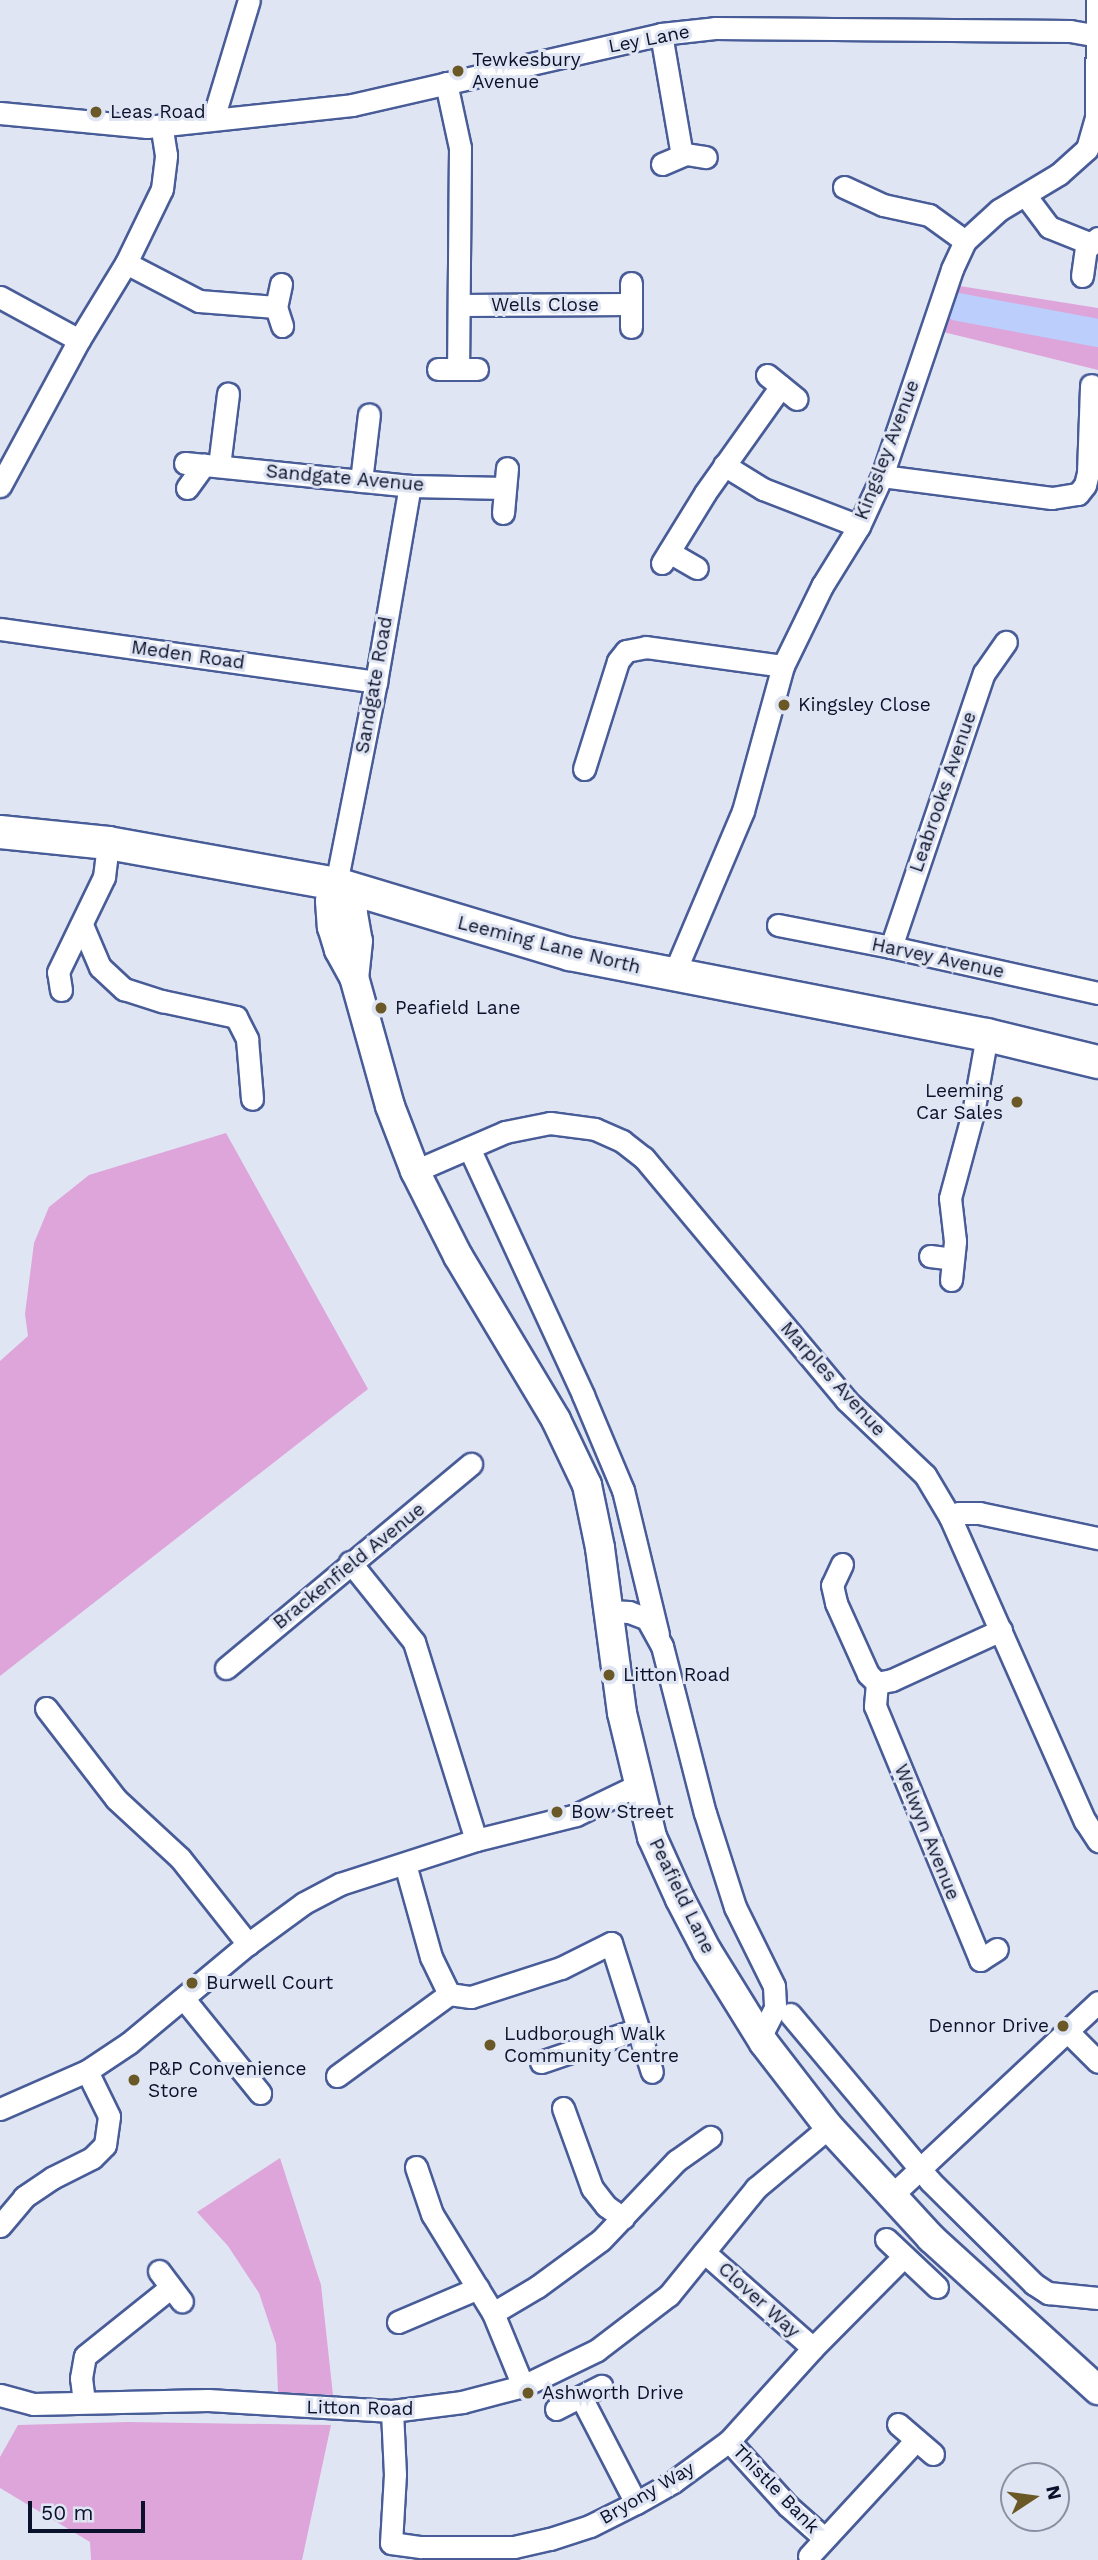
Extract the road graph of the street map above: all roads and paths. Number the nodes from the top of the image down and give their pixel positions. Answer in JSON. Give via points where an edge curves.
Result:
{"nodes":[{"id":1,"x":249,"y":0,"type":"edge"},
{"id":2,"x":1097,"y":0,"type":"edge"},
{"id":3,"x":661,"y":34,"type":"junction"},
{"id":4,"x":1097,"y":36,"type":"edge"},
{"id":5,"x":446,"y":83,"type":"junction"},
{"id":6,"x":0,"y":113,"type":"edge"},
{"id":7,"x":213,"y":119,"type":"junction"},
{"id":8,"x":161,"y":125,"type":"junction"},
{"id":9,"x":682,"y":155,"type":"junction"},
{"id":10,"x":706,"y":157,"type":"dead end"},
{"id":11,"x":662,"y":164,"type":"dead end"},
{"id":12,"x":844,"y":187,"type":"dead end"},
{"id":13,"x":1025,"y":195,"type":"junction"},
{"id":14,"x":1094,"y":240,"type":"edge"},
{"id":15,"x":965,"y":241,"type":"junction"},
{"id":16,"x":126,"y":263,"type":"junction"},
{"id":17,"x":1083,"y":276,"type":"dead end"},
{"id":18,"x":281,"y":284,"type":"dead end"},
{"id":19,"x":0,"y":297,"type":"edge"},
{"id":20,"x":460,"y":305,"type":"junction"},
{"id":21,"x":631,"y":327,"type":"dead end"},
{"id":22,"x":79,"y":340,"type":"junction"},
{"id":23,"x":458,"y":369,"type":"dead end"},
{"id":24,"x":1086,"y":384,"type":"edge"},
{"id":25,"x":782,"y":387,"type":"dead end"},
{"id":26,"x":228,"y":394,"type":"dead end"},
{"id":27,"x":369,"y":414,"type":"dead end"},
{"id":28,"x":202,"y":465,"type":"junction"},
{"id":29,"x":724,"y":465,"type":"junction"},
{"id":30,"x":881,"y":476,"type":"junction"},
{"id":31,"x":361,"y":481,"type":"junction"},
{"id":32,"x":0,"y":486,"type":"edge"},
{"id":33,"x":410,"y":486,"type":"junction"},
{"id":34,"x":187,"y":488,"type":"dead end"},
{"id":35,"x":503,"y":513,"type":"dead end"},
{"id":36,"x":859,"y":526,"type":"junction"},
{"id":37,"x":697,"y":568,"type":"dead end"},
{"id":38,"x":0,"y":629,"type":"edge"},
{"id":39,"x":1007,"y":643,"type":"dead end"},
{"id":40,"x":783,"y":666,"type":"junction"},
{"id":41,"x":376,"y":682,"type":"junction"},
{"id":42,"x":581,"y":755,"type":"dead end"},
{"id":43,"x":0,"y":832,"type":"edge"},
{"id":44,"x":108,"y":843,"type":"junction"},
{"id":45,"x":335,"y":884,"type":"junction"},
{"id":46,"x":82,"y":925,"type":"junction"},
{"id":47,"x":778,"y":925,"type":"dead end"},
{"id":48,"x":891,"y":947,"type":"junction"},
{"id":49,"x":673,"y":976,"type":"junction"},
{"id":50,"x":61,"y":990,"type":"dead end"},
{"id":51,"x":1097,"y":990,"type":"edge"},
{"id":52,"x":988,"y":1035,"type":"junction"},
{"id":53,"x":1098,"y":1062,"type":"edge"},
{"id":54,"x":252,"y":1098,"type":"dead end"},
{"id":55,"x":469,"y":1148,"type":"junction"},
{"id":56,"x":415,"y":1171,"type":"junction"},
{"id":57,"x":930,"y":1256,"type":"dead end"},
{"id":58,"x":471,"y":1464,"type":"dead end"},
{"id":59,"x":950,"y":1517,"type":"junction"},
{"id":60,"x":1098,"y":1538,"type":"edge"},
{"id":61,"x":350,"y":1562,"type":"junction"},
{"id":62,"x":842,"y":1564,"type":"dead end"},
{"id":63,"x":608,"y":1611,"type":"junction"},
{"id":64,"x":1001,"y":1630,"type":"junction"},
{"id":65,"x":658,"y":1635,"type":"junction"},
{"id":66,"x":226,"y":1668,"type":"dead end"},
{"id":67,"x":877,"y":1684,"type":"junction"},
{"id":68,"x":47,"y":1708,"type":"dead end"},
{"id":69,"x":638,"y":1784,"type":"junction"},
{"id":70,"x":476,"y":1840,"type":"junction"},
{"id":71,"x":1098,"y":1841,"type":"edge"},
{"id":72,"x":405,"y":1864,"type":"junction"},
{"id":73,"x":248,"y":1944,"type":"junction"},
{"id":74,"x":997,"y":1950,"type":"dead end"},
{"id":75,"x":449,"y":1994,"type":"junction"},
{"id":76,"x":184,"y":1999,"type":"junction"},
{"id":77,"x":1098,"y":2003,"type":"edge"},
{"id":78,"x":790,"y":2014,"type":"dead end"},
{"id":79,"x":638,"y":2029,"type":"junction"},
{"id":80,"x":1068,"y":2032,"type":"junction"},
{"id":81,"x":760,"y":2037,"type":"junction"},
{"id":82,"x":541,"y":2062,"type":"dead end"},
{"id":83,"x":1098,"y":2062,"type":"edge"},
{"id":84,"x":86,"y":2071,"type":"junction"},
{"id":85,"x":652,"y":2072,"type":"dead end"},
{"id":86,"x":337,"y":2076,"type":"dead end"},
{"id":87,"x":260,"y":2094,"type":"dead end"},
{"id":88,"x":564,"y":2108,"type":"dead end"},
{"id":89,"x":0,"y":2109,"type":"edge"},
{"id":90,"x":829,"y":2127,"type":"junction"},
{"id":91,"x":712,"y":2138,"type":"dead end"},
{"id":92,"x":919,"y":2168,"type":"junction"},
{"id":93,"x":414,"y":2181,"type":"dead end"},
{"id":94,"x":891,"y":2196,"type":"junction"},
{"id":95,"x":623,"y":2218,"type":"junction"},
{"id":96,"x":0,"y":2226,"type":"edge"},
{"id":97,"x":886,"y":2239,"type":"dead end"},
{"id":98,"x":705,"y":2252,"type":"junction"},
{"id":99,"x":904,"y":2256,"type":"junction"},
{"id":100,"x":171,"y":2286,"type":"dead end"},
{"id":101,"x":937,"y":2287,"type":"dead end"},
{"id":102,"x":478,"y":2288,"type":"junction"},
{"id":103,"x":1098,"y":2298,"type":"edge"},
{"id":104,"x":493,"y":2313,"type":"junction"},
{"id":105,"x":411,"y":2324,"type":"dead end"},
{"id":106,"x":813,"y":2348,"type":"junction"},
{"id":107,"x":523,"y":2386,"type":"junction"},
{"id":108,"x":601,"y":2386,"type":"dead end"},
{"id":109,"x":1098,"y":2389,"type":"edge"},
{"id":110,"x":0,"y":2395,"type":"edge"},
{"id":111,"x":581,"y":2397,"type":"junction"},
{"id":112,"x":84,"y":2402,"type":"junction"},
{"id":113,"x":556,"y":2409,"type":"dead end"},
{"id":114,"x":392,"y":2411,"type":"junction"},
{"id":115,"x":898,"y":2424,"type":"dead end"},
{"id":116,"x":916,"y":2440,"type":"junction"},
{"id":117,"x":729,"y":2441,"type":"junction"},
{"id":118,"x":933,"y":2454,"type":"dead end"},
{"id":119,"x":636,"y":2503,"type":"junction"},
{"id":120,"x":824,"y":2538,"type":"junction"},
{"id":121,"x":514,"y":2553,"type":"edge"},
{"id":122,"x":809,"y":2556,"type":"dead end"}],
"edges":[{"from":1,"to":7,"type":"street"},
{"from":2,"to":4,"type":"street","name":"Kingsley Avenue"},
{"from":3,"to":4,"type":"street","name":"Ley Lane","via":[[715,28],[1070,31]]},
{"from":3,"to":5,"type":"street","name":"Ley Lane"},
{"from":3,"to":9,"type":"street"},
{"from":4,"to":13,"type":"street","name":"Kingsley Avenue","via":[[1096,118],[1087,149]]},
{"from":5,"to":7,"type":"street","name":"Ley Lane","via":[[352,105]]},
{"from":5,"to":20,"type":"street","via":[[460,148]]},
{"from":6,"to":8,"type":"street","name":"Ley Lane","via":[[123,127]]},
{"from":7,"to":8,"type":"street","name":"Ley Lane"},
{"from":8,"to":16,"type":"street","via":[[166,155],[162,189]]},
{"from":9,"to":10,"type":"street"},
{"from":9,"to":11,"type":"street"},
{"from":12,"to":15,"type":"street","via":[[883,205],[929,215]]},
{"from":13,"to":14,"type":"street","via":[[1049,227]]},
{"from":13,"to":15,"type":"street","name":"Kingsley Avenue","via":[[976,227]]},
{"from":14,"to":17,"type":"street"},
{"from":15,"to":30,"type":"street","name":"Kingsley Avenue"},
{"from":16,"to":18,"type":"street","via":[[199,301],[279,316]]},
{"from":16,"to":22,"type":"street"},
{"from":19,"to":22,"type":"street"},
{"from":20,"to":21,"type":"street","name":"Wells Close","via":[[631,294]]},
{"from":20,"to":23,"type":"street"},
{"from":22,"to":32,"type":"street"},
{"from":24,"to":30,"type":"street","via":[[1088,472],[1078,494],[1052,498]]},
{"from":25,"to":29,"type":"street"},
{"from":26,"to":28,"type":"street"},
{"from":27,"to":31,"type":"street"},
{"from":28,"to":31,"type":"street","name":"Sandgate Avenue"},
{"from":28,"to":34,"type":"street"},
{"from":29,"to":36,"type":"street","via":[[763,489]]},
{"from":29,"to":37,"type":"street","via":[[666,558]]},
{"from":30,"to":36,"type":"street","name":"Kingsley Avenue"},
{"from":31,"to":33,"type":"street","name":"Sandgate Avenue"},
{"from":33,"to":35,"type":"street","name":"Sandgate Avenue","via":[[506,478]]},
{"from":33,"to":41,"type":"street","name":"Sandgate Road"},
{"from":36,"to":40,"type":"street","name":"Kingsley Avenue","via":[[822,586]]},
{"from":38,"to":41,"type":"street","name":"Meden Road"},
{"from":39,"to":48,"type":"street","name":"Leabrooks Avenue","via":[[984,673]]},
{"from":40,"to":42,"type":"street","via":[[646,647],[626,651]]},
{"from":40,"to":49,"type":"street","name":"Kingsley Avenue","via":[[743,811]]},
{"from":41,"to":45,"type":"street","name":"Sandgate Road"},
{"from":43,"to":44,"type":"highway","name":"Leeming Lane North"},
{"from":44,"to":45,"type":"highway","name":"Leeming Lane North"},
{"from":44,"to":46,"type":"street","via":[[104,877]]},
{"from":45,"to":49,"type":"highway","name":"Leeming Lane North","via":[[570,954]]},
{"from":45,"to":56,"type":"main road","name":"Peafield Lane","via":[[330,901],[332,927],[354,977],[390,1106]]},
{"from":46,"to":50,"type":"street","via":[[58,972]]},
{"from":46,"to":54,"type":"street","via":[[100,967],[124,989],[236,1017],[247,1039]]},
{"from":47,"to":48,"type":"street","name":"Harvey Avenue"},
{"from":48,"to":51,"type":"street","name":"Harvey Avenue"},
{"from":49,"to":52,"type":"highway","name":"Leeming Lane North"},
{"from":52,"to":53,"type":"highway","name":"Leeming Lane North"},
{"from":52,"to":57,"type":"street","via":[[950,1198],[952,1270]]},
{"from":55,"to":56,"type":"street","name":"Marples Avenue"},
{"from":55,"to":59,"type":"street","name":"Marples Avenue","via":[[524,1126],[569,1124],[622,1141],[644,1158],[846,1400],[925,1475]]},
{"from":55,"to":65,"type":"street","via":[[623,1490]]},
{"from":56,"to":63,"type":"main road","name":"Peafield Lane","via":[[458,1256],[574,1453],[594,1513]]},
{"from":58,"to":61,"type":"street","name":"Brackenfield Avenue"},
{"from":59,"to":60,"type":"street","via":[[979,1513]]},
{"from":59,"to":64,"type":"street","name":"Marples Avenue"},
{"from":61,"to":66,"type":"street","name":"Brackenfield Avenue"},
{"from":61,"to":70,"type":"street","via":[[414,1643]]},
{"from":62,"to":67,"type":"street","name":"Welwyn Avenue","via":[[832,1585],[836,1604]]},
{"from":63,"to":65,"type":"street","via":[[637,1614],[647,1619]]},
{"from":63,"to":69,"type":"main road","name":"Peafield Lane","via":[[622,1713]]},
{"from":64,"to":67,"type":"street"},
{"from":64,"to":71,"type":"street","name":"Marples Avenue","via":[[1084,1821]]},
{"from":65,"to":81,"type":"street","via":[[709,1826],[736,1907],[774,1986],[775,2008]]},
{"from":67,"to":74,"type":"street","name":"Welwyn Avenue","via":[[875,1706],[980,1960]]},
{"from":68,"to":73,"type":"street","via":[[116,1799],[180,1858]]},
{"from":69,"to":70,"type":"street","via":[[576,1815]]},
{"from":69,"to":81,"type":"main road","name":"Peafield Lane","via":[[652,1837],[680,1899]]},
{"from":70,"to":72,"type":"street"},
{"from":72,"to":73,"type":"street","via":[[328,1890]]},
{"from":72,"to":75,"type":"street","via":[[431,1957]]},
{"from":73,"to":76,"type":"street"},
{"from":75,"to":79,"type":"street","via":[[471,1997],[561,1969],[611,1943]]},
{"from":75,"to":86,"type":"street"},
{"from":76,"to":84,"type":"street"},
{"from":76,"to":87,"type":"street"},
{"from":77,"to":80,"type":"street"},
{"from":78,"to":92,"type":"street"},
{"from":79,"to":82,"type":"street"},
{"from":79,"to":85,"type":"street"},
{"from":80,"to":83,"type":"street"},
{"from":80,"to":92,"type":"street"},
{"from":81,"to":90,"type":"main road","name":"Peafield Lane"},
{"from":84,"to":89,"type":"street"},
{"from":84,"to":96,"type":"street","via":[[109,2116],[105,2145],[92,2158],[24,2197]]},
{"from":88,"to":95,"type":"street","via":[[579,2127],[592,2188]]},
{"from":90,"to":94,"type":"main road","name":"Peafield Lane"},
{"from":90,"to":98,"type":"street","name":"Litton Road","via":[[756,2188]]},
{"from":91,"to":95,"type":"street","via":[[676,2161]]},
{"from":92,"to":94,"type":"street"},
{"from":92,"to":103,"type":"street","via":[[1034,2284],[1048,2293]]},
{"from":93,"to":102,"type":"street"},
{"from":94,"to":109,"type":"main road","name":"Peafield Lane"},
{"from":95,"to":104,"type":"street","via":[[537,2287]]},
{"from":97,"to":99,"type":"street"},
{"from":98,"to":106,"type":"street","name":"Clover Way"},
{"from":98,"to":107,"type":"street","name":"Litton Road","via":[[669,2295],[633,2325],[597,2350]]},
{"from":99,"to":101,"type":"street"},
{"from":99,"to":106,"type":"street","name":"Bryony Way"},
{"from":100,"to":112,"type":"street","via":[[85,2357],[81,2378]]},
{"from":102,"to":104,"type":"street"},
{"from":102,"to":105,"type":"street"},
{"from":104,"to":107,"type":"street"},
{"from":106,"to":117,"type":"street","name":"Bryony Way"},
{"from":107,"to":114,"type":"street","name":"Litton Road","via":[[462,2402]]},
{"from":108,"to":111,"type":"street"},
{"from":110,"to":112,"type":"street","name":"Litton Road","via":[[33,2404]]},
{"from":111,"to":113,"type":"street"},
{"from":111,"to":119,"type":"street"},
{"from":112,"to":114,"type":"street","name":"Litton Road","via":[[208,2400]]},
{"from":114,"to":121,"type":"street","name":"Bryony Way","via":[[391,2543]]},
{"from":115,"to":116,"type":"street"},
{"from":116,"to":118,"type":"street"},
{"from":116,"to":120,"type":"street","name":"Thistle Bank"},
{"from":117,"to":119,"type":"street","name":"Bryony Way"},
{"from":117,"to":120,"type":"street","name":"Thistle Bank"},
{"from":119,"to":121,"type":"street","name":"Bryony Way","via":[[590,2526]]},
{"from":120,"to":122,"type":"street","name":"Thistle Bank"}]}
